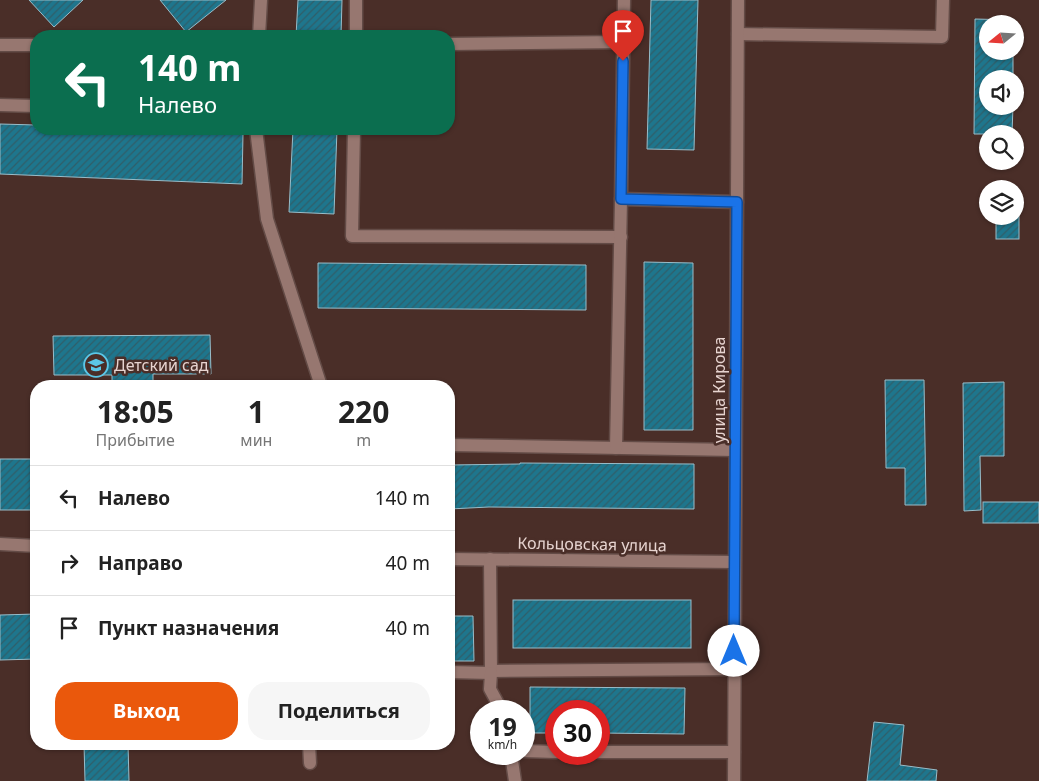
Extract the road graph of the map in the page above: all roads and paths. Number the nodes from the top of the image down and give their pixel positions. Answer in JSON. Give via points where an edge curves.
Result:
{"nodes":[{"id":1,"x":261,"y":0,"type":"edge"},
{"id":2,"x":356,"y":0,"type":"edge"},
{"id":3,"x":624,"y":0,"type":"edge"},
{"id":4,"x":738,"y":0,"type":"edge"},
{"id":5,"x":943,"y":0,"type":"edge"},
{"id":6,"x":259,"y":30,"type":"edge"},
{"id":7,"x":356,"y":30,"type":"edge"},
{"id":8,"x":738,"y":34,"type":"junction"},
{"id":9,"x":623,"y":42,"type":"junction"},
{"id":10,"x":455,"y":44,"type":"edge"},
{"id":11,"x":0,"y":45,"type":"edge"},
{"id":12,"x":30,"y":45,"type":"edge"},
{"id":13,"x":0,"y":105,"type":"edge"},
{"id":14,"x":30,"y":106,"type":"edge"},
{"id":15,"x":257,"y":135,"type":"edge"},
{"id":16,"x":354,"y":135,"type":"edge"},
{"id":17,"x":621,"y":199,"type":"junction"},
{"id":18,"x":737,"y":202,"type":"junction"},
{"id":19,"x":621,"y":237,"type":"junction"},
{"id":20,"x":319,"y":380,"type":"edge"},
{"id":21,"x":455,"y":445,"type":"edge"},
{"id":22,"x":616,"y":448,"type":"junction"},
{"id":23,"x":735,"y":450,"type":"junction"},
{"id":24,"x":0,"y":544,"type":"edge"},
{"id":25,"x":30,"y":546,"type":"edge"},
{"id":26,"x":455,"y":559,"type":"edge"},
{"id":27,"x":490,"y":559,"type":"junction"},
{"id":28,"x":734,"y":562,"type":"junction"},
{"id":29,"x":734,"y":669,"type":"junction"},
{"id":30,"x":455,"y":672,"type":"edge"},
{"id":31,"x":491,"y":672,"type":"junction"},
{"id":32,"x":496,"y":700,"type":"edge"},
{"id":33,"x":309,"y":750,"type":"edge"},
{"id":34,"x":610,"y":752,"type":"edge"},
{"id":35,"x":734,"y":752,"type":"junction"},
{"id":36,"x":310,"y":763,"type":"dead end"},
{"id":37,"x":513,"y":765,"type":"edge"},
{"id":38,"x":516,"y":781,"type":"edge"},
{"id":39,"x":734,"y":781,"type":"edge"}],
"edges":[{"from":1,"to":6,"type":"street"},
{"from":2,"to":7,"type":"street"},
{"from":3,"to":9,"type":"street"},
{"from":4,"to":8,"type":"street","name":"улица Кирова"},
{"from":5,"to":8,"type":"street","via":[[942,37]]},
{"from":8,"to":18,"type":"street","name":"улица Кирова"},
{"from":9,"to":10,"type":"street"},
{"from":9,"to":17,"type":"street"},
{"from":11,"to":12,"type":"street"},
{"from":13,"to":14,"type":"street"},
{"from":15,"to":20,"type":"street","via":[[267,219]]},
{"from":16,"to":19,"type":"street","via":[[352,236]]},
{"from":17,"to":18,"type":"street"},
{"from":17,"to":19,"type":"street"},
{"from":18,"to":23,"type":"street","name":"улица Кирова"},
{"from":19,"to":22,"type":"street"},
{"from":21,"to":22,"type":"street"},
{"from":22,"to":23,"type":"street"},
{"from":23,"to":28,"type":"street","name":"улица Кирова"},
{"from":24,"to":25,"type":"street"},
{"from":26,"to":27,"type":"street","name":"Кольцовская улица"},
{"from":27,"to":28,"type":"street","name":"Кольцовская улица"},
{"from":27,"to":31,"type":"street"},
{"from":28,"to":29,"type":"street","name":"улица Кирова"},
{"from":29,"to":31,"type":"street"},
{"from":29,"to":35,"type":"street","name":"улица Кирова"},
{"from":30,"to":31,"type":"street"},
{"from":31,"to":32,"type":"street","via":[[490,689]]},
{"from":33,"to":36,"type":"street"},
{"from":34,"to":35,"type":"street"},
{"from":35,"to":39,"type":"street","name":"улица Кирова"},
{"from":37,"to":38,"type":"street"}]}
